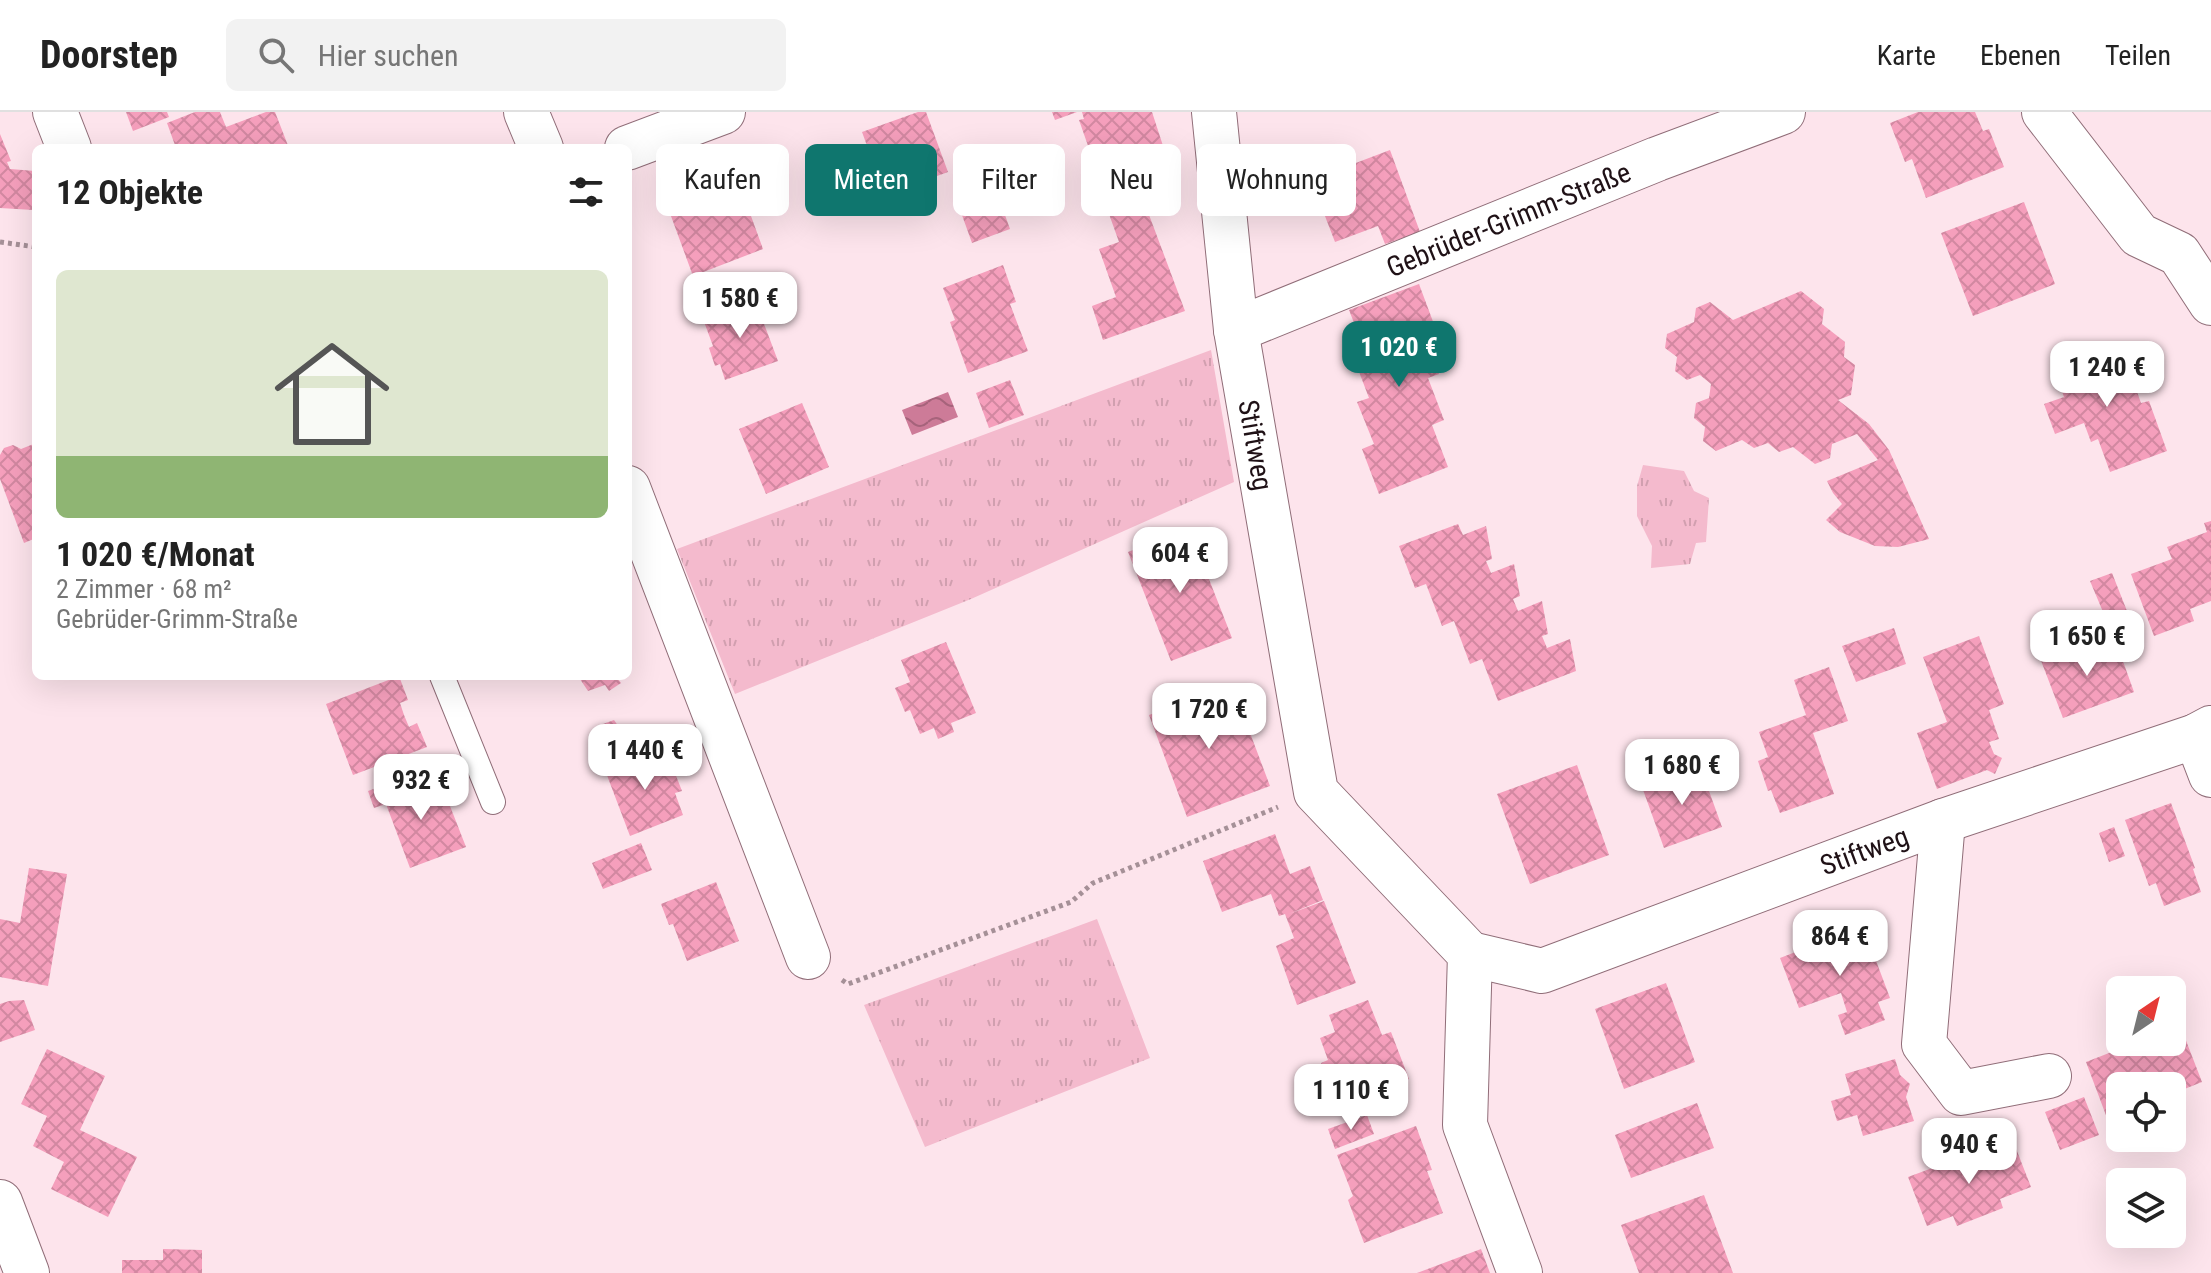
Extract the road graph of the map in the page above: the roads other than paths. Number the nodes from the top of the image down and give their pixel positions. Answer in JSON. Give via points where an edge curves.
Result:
{"nodes":[{"id":1,"x":55,"y":112,"type":"edge"},
{"id":2,"x":526,"y":112,"type":"edge"},
{"id":3,"x":723,"y":112,"type":"edge"},
{"id":4,"x":1214,"y":112,"type":"edge"},
{"id":5,"x":1783,"y":112,"type":"edge"},
{"id":6,"x":2044,"y":112,"type":"edge"},
{"id":7,"x":67,"y":144,"type":"edge"},
{"id":8,"x":539,"y":144,"type":"edge"},
{"id":9,"x":632,"y":146,"type":"edge"},
{"id":10,"x":2211,"y":303,"type":"edge"},
{"id":11,"x":1236,"y":330,"type":"junction"},
{"id":12,"x":632,"y":510,"type":"edge"},
{"id":13,"x":639,"y":549,"type":"edge"},
{"id":14,"x":444,"y":680,"type":"edge"},
{"id":15,"x":2206,"y":746,"type":"edge"},
{"id":16,"x":493,"y":802,"type":"dead end"},
{"id":17,"x":1943,"y":821,"type":"junction"},
{"id":18,"x":1470,"y":954,"type":"junction"},
{"id":19,"x":808,"y":957,"type":"road end"},
{"id":20,"x":2049,"y":1076,"type":"dead end"},
{"id":21,"x":0,"y":1202,"type":"edge"},
{"id":22,"x":27,"y":1273,"type":"edge"},
{"id":23,"x":1520,"y":1273,"type":"edge"}],
"edges":[{"from":1,"to":7,"type":"street"},
{"from":2,"to":8,"type":"street"},
{"from":3,"to":9,"type":"street"},
{"from":4,"to":11,"type":"street","name":"Stiftweg"},
{"from":5,"to":11,"type":"street","name":"Gebrüder-Grimm-Straße"},
{"from":6,"to":10,"type":"street","via":[[2139,235],[2179,254]]},
{"from":11,"to":18,"type":"street","name":"Stiftweg","via":[[1316,792]]},
{"from":12,"to":13,"type":"street"},
{"from":13,"to":19,"type":"street"},
{"from":14,"to":16,"type":"lane"},
{"from":15,"to":17,"type":"street","name":"Stiftweg"},
{"from":17,"to":18,"type":"street","name":"Stiftweg","via":[[1542,971]]},
{"from":17,"to":20,"type":"street","name":"Stiftweg","via":[[1924,1044],[1961,1093]]},
{"from":18,"to":23,"type":"street","via":[[1465,1125]]},
{"from":21,"to":22,"type":"street"}]}
